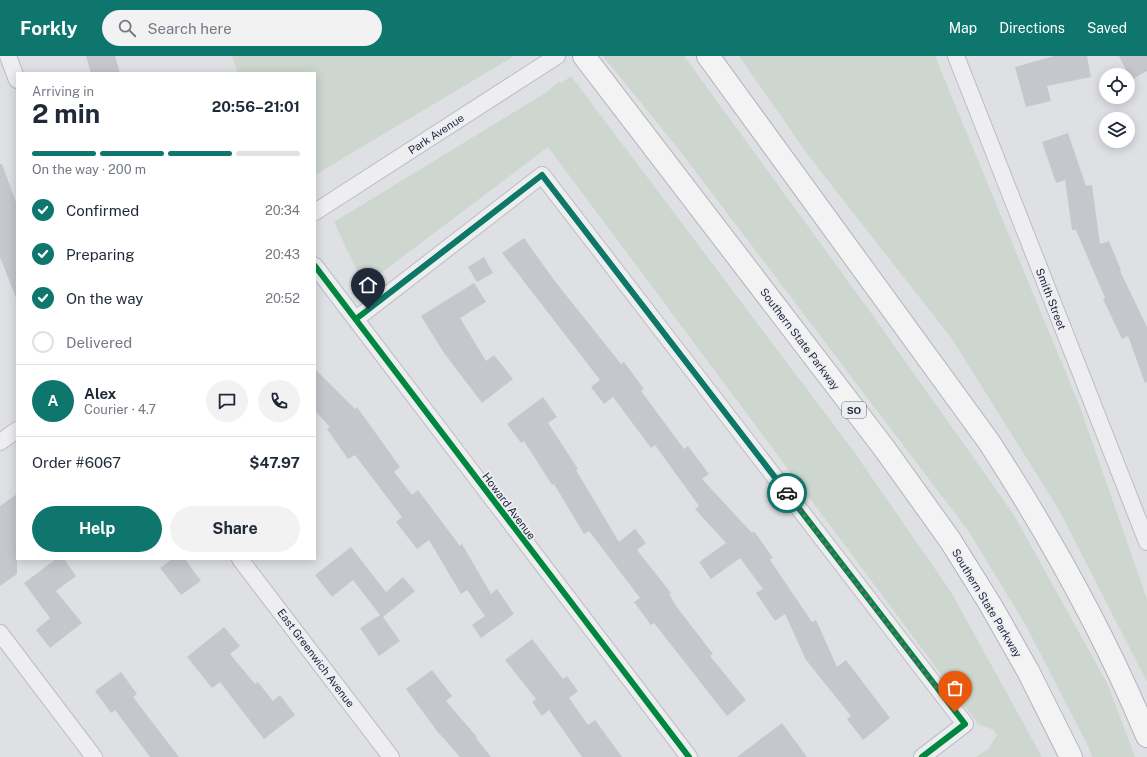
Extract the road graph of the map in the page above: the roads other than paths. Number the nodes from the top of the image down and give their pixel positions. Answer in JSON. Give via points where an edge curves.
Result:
{"nodes":[{"id":1,"x":8,"y":56,"type":"edge"},
{"id":2,"x":557,"y":56,"type":"edge"},
{"id":3,"x":584,"y":56,"type":"edge"},
{"id":4,"x":708,"y":56,"type":"edge"},
{"id":5,"x":956,"y":56,"type":"edge"},
{"id":6,"x":16,"y":77,"type":"edge"},
{"id":7,"x":316,"y":211,"type":"edge"},
{"id":8,"x":316,"y":267,"type":"edge"},
{"id":9,"x":356,"y":319,"type":"junction"},
{"id":10,"x":16,"y":431,"type":"edge"},
{"id":11,"x":0,"y":442,"type":"edge"},
{"id":12,"x":1147,"y":542,"type":"edge"},
{"id":13,"x":241,"y":560,"type":"edge"},
{"id":14,"x":0,"y":633,"type":"edge"},
{"id":15,"x":1147,"y":736,"type":"edge"},
{"id":16,"x":94,"y":757,"type":"edge"},
{"id":17,"x":391,"y":757,"type":"edge"},
{"id":18,"x":689,"y":757,"type":"edge"},
{"id":19,"x":922,"y":757,"type":"edge"},
{"id":20,"x":1071,"y":757,"type":"edge"}],
"edges":[{"from":1,"to":6,"type":"street"},
{"from":2,"to":7,"type":"street","name":"Park Avenue"},
{"from":3,"to":20,"type":"highway","name":"Southern State Parkway","number":"SO","via":[[884,448],[950,540],[1028,671]]},
{"from":4,"to":15,"type":"highway","via":[[989,442],[1031,507],[1069,572],[1120,674]]},
{"from":5,"to":12,"type":"street","name":"Smith Street"},
{"from":8,"to":9,"type":"street","name":"Howard Avenue"},
{"from":9,"to":18,"type":"street","name":"Howard Avenue"},
{"from":9,"to":19,"type":"street","via":[[542,175],[965,724]]},
{"from":10,"to":11,"type":"street"},
{"from":13,"to":17,"type":"street","name":"East Greenwich Avenue"},
{"from":14,"to":16,"type":"street"}]}
